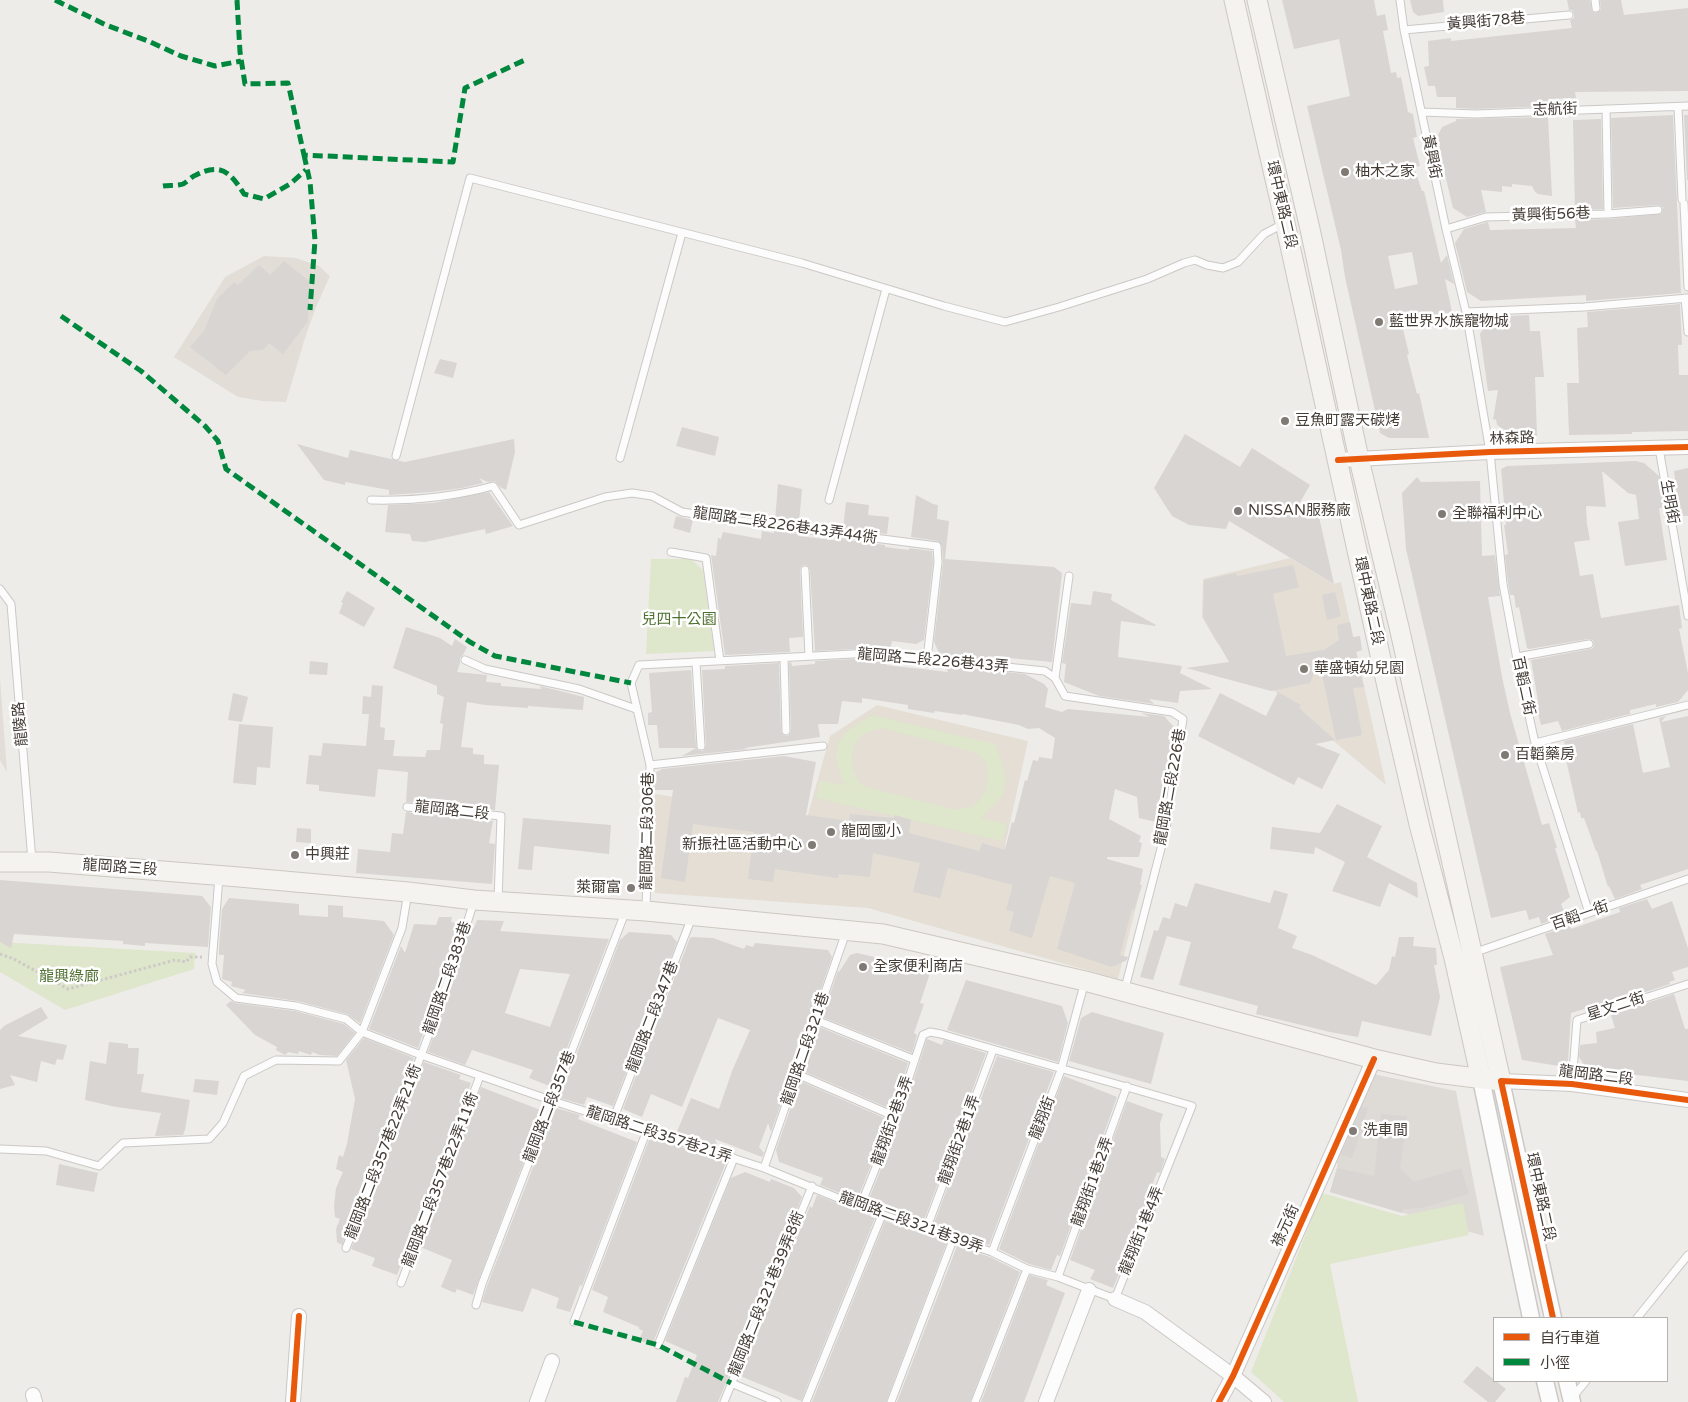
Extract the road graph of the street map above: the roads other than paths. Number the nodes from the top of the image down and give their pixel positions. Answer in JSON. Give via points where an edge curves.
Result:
{"nodes":[{"id":1,"x":1234,"y":0,"type":"edge"},
{"id":2,"x":1257,"y":0,"type":"edge"},
{"id":3,"x":1400,"y":0,"type":"edge"},
{"id":4,"x":1595,"y":0,"type":"edge"},
{"id":5,"x":1596,"y":8,"type":"dead end"},
{"id":6,"x":1569,"y":14,"type":"dead end"},
{"id":7,"x":1404,"y":30,"type":"junction"},
{"id":8,"x":1688,"y":106,"type":"edge"},
{"id":9,"x":1678,"y":107,"type":"junction"},
{"id":10,"x":1606,"y":109,"type":"junction"},
{"id":11,"x":1422,"y":112,"type":"junction"},
{"id":12,"x":1658,"y":210,"type":"dead end"},
{"id":13,"x":1608,"y":214,"type":"junction"},
{"id":14,"x":1285,"y":223,"type":"junction"},
{"id":15,"x":1446,"y":229,"type":"junction"},
{"id":16,"x":682,"y":232,"type":"junction"},
{"id":17,"x":1688,"y":287,"type":"edge"},
{"id":18,"x":886,"y":288,"type":"junction"},
{"id":19,"x":1687,"y":298,"type":"edge"},
{"id":20,"x":1466,"y":312,"type":"junction"},
{"id":21,"x":1688,"y":332,"type":"edge"},
{"id":22,"x":1688,"y":447,"type":"edge"},
{"id":23,"x":1659,"y":448,"type":"junction"},
{"id":24,"x":1490,"y":452,"type":"junction"},
{"id":25,"x":396,"y":456,"type":"dead end"},
{"id":26,"x":620,"y":458,"type":"dead end"},
{"id":27,"x":1359,"y":459,"type":"junction"},
{"id":28,"x":1338,"y":460,"type":"junction"},
{"id":29,"x":371,"y":500,"type":"dead end"},
{"id":30,"x":829,"y":500,"type":"dead end"},
{"id":31,"x":671,"y":552,"type":"dead end"},
{"id":32,"x":805,"y":570,"type":"dead end"},
{"id":33,"x":1069,"y":576,"type":"dead end"},
{"id":34,"x":0,"y":589,"type":"edge"},
{"id":35,"x":1688,"y":616,"type":"edge"},
{"id":36,"x":1589,"y":644,"type":"dead end"},
{"id":37,"x":809,"y":656,"type":"junction"},
{"id":38,"x":1517,"y":657,"type":"junction"},
{"id":39,"x":784,"y":658,"type":"junction"},
{"id":40,"x":927,"y":659,"type":"junction"},
{"id":41,"x":465,"y":660,"type":"dead end"},
{"id":42,"x":720,"y":661,"type":"junction"},
{"id":43,"x":696,"y":662,"type":"junction"},
{"id":44,"x":639,"y":665,"type":"joint"},
{"id":45,"x":1055,"y":678,"type":"junction"},
{"id":46,"x":1688,"y":706,"type":"edge"},
{"id":47,"x":636,"y":709,"type":"junction"},
{"id":48,"x":786,"y":731,"type":"dead end"},
{"id":49,"x":1535,"y":743,"type":"junction"},
{"id":50,"x":701,"y":746,"type":"dead end"},
{"id":51,"x":823,"y":746,"type":"dead end"},
{"id":52,"x":650,"y":765,"type":"junction"},
{"id":53,"x":407,"y":807,"type":"dead end"},
{"id":54,"x":0,"y":862,"type":"edge"},
{"id":55,"x":32,"y":862,"type":"junction"},
{"id":56,"x":219,"y":876,"type":"junction"},
{"id":57,"x":1688,"y":879,"type":"edge"},
{"id":58,"x":408,"y":892,"type":"junction"},
{"id":59,"x":474,"y":900,"type":"junction"},
{"id":60,"x":498,"y":902,"type":"junction"},
{"id":61,"x":626,"y":910,"type":"junction"},
{"id":62,"x":646,"y":911,"type":"junction"},
{"id":63,"x":1589,"y":913,"type":"junction"},
{"id":64,"x":692,"y":915,"type":"junction"},
{"id":65,"x":847,"y":929,"type":"junction"},
{"id":66,"x":1473,"y":953,"type":"junction"},
{"id":67,"x":1085,"y":981,"type":"junction"},
{"id":68,"x":1688,"y":984,"type":"edge"},
{"id":69,"x":1124,"y":992,"type":"junction"},
{"id":70,"x":816,"y":1020,"type":"junction"},
{"id":71,"x":362,"y":1032,"type":"junction"},
{"id":72,"x":993,"y":1050,"type":"junction"},
{"id":73,"x":421,"y":1055,"type":"junction"},
{"id":74,"x":915,"y":1060,"type":"junction"},
{"id":75,"x":1374,"y":1060,"type":"junction"},
{"id":76,"x":1061,"y":1070,"type":"junction"},
{"id":77,"x":797,"y":1074,"type":"junction"},
{"id":78,"x":480,"y":1076,"type":"junction"},
{"id":79,"x":1481,"y":1079,"type":"junction"},
{"id":80,"x":1501,"y":1081,"type":"junction"},
{"id":81,"x":1572,"y":1084,"type":"junction"},
{"id":82,"x":1127,"y":1086,"type":"junction"},
{"id":83,"x":1688,"y":1100,"type":"edge"},
{"id":84,"x":553,"y":1102,"type":"junction"},
{"id":85,"x":896,"y":1118,"type":"junction"},
{"id":86,"x":613,"y":1120,"type":"junction"},
{"id":87,"x":647,"y":1130,"type":"junction"},
{"id":88,"x":0,"y":1149,"type":"edge"},
{"id":89,"x":734,"y":1158,"type":"junction"},
{"id":90,"x":764,"y":1168,"type":"junction"},
{"id":91,"x":812,"y":1186,"type":"junction"},
{"id":92,"x":860,"y":1207,"type":"junction"},
{"id":93,"x":882,"y":1215,"type":"junction"},
{"id":94,"x":926,"y":1230,"type":"junction"},
{"id":95,"x":953,"y":1240,"type":"junction"},
{"id":96,"x":346,"y":1248,"type":"dead end"},
{"id":97,"x":992,"y":1252,"type":"junction"},
{"id":98,"x":1688,"y":1255,"type":"edge"},
{"id":99,"x":1027,"y":1269,"type":"junction"},
{"id":100,"x":1058,"y":1277,"type":"junction"},
{"id":101,"x":401,"y":1283,"type":"dead end"},
{"id":102,"x":1089,"y":1290,"type":"junction"},
{"id":103,"x":1115,"y":1299,"type":"junction"},
{"id":104,"x":476,"y":1305,"type":"dead end"},
{"id":105,"x":299,"y":1316,"type":"dead end"},
{"id":106,"x":1531,"y":1317,"type":"edge"},
{"id":107,"x":1554,"y":1317,"type":"edge"},
{"id":108,"x":1638,"y":1317,"type":"edge"},
{"id":109,"x":574,"y":1322,"type":"dead end"},
{"id":110,"x":658,"y":1345,"type":"dead end"},
{"id":111,"x":552,"y":1361,"type":"dead end"},
{"id":112,"x":1233,"y":1376,"type":"junction"},
{"id":113,"x":1545,"y":1382,"type":"edge"},
{"id":114,"x":1567,"y":1382,"type":"edge"},
{"id":115,"x":1585,"y":1382,"type":"edge"},
{"id":116,"x":731,"y":1383,"type":"junction"},
{"id":117,"x":1570,"y":1401,"type":"edge"},
{"id":118,"x":293,"y":1402,"type":"edge"},
{"id":119,"x":538,"y":1402,"type":"edge"},
{"id":120,"x":724,"y":1402,"type":"edge"},
{"id":121,"x":777,"y":1402,"type":"edge"},
{"id":122,"x":806,"y":1402,"type":"edge"},
{"id":123,"x":891,"y":1402,"type":"edge"},
{"id":124,"x":975,"y":1402,"type":"edge"},
{"id":125,"x":1046,"y":1402,"type":"edge"},
{"id":126,"x":1219,"y":1402,"type":"edge"},
{"id":127,"x":1264,"y":1402,"type":"edge"},
{"id":128,"x":1550,"y":1402,"type":"edge"}],
"edges":[{"from":1,"to":14,"type":"main road","name":"環中東路二段"},
{"from":2,"to":27,"type":"main road","name":"環中東路二段"},
{"from":3,"to":7,"type":"lane","name":"黃興街"},
{"from":4,"to":5,"type":"lane"},
{"from":6,"to":7,"type":"lane","name":"黃興街78巷"},
{"from":7,"to":11,"type":"lane","name":"黃興街"},
{"from":8,"to":9,"type":"lane","name":"志航街"},
{"from":9,"to":10,"type":"lane","name":"志航街"},
{"from":9,"to":17,"type":"lane"},
{"from":10,"to":11,"type":"lane","name":"志航街","via":[[1476,114]]},
{"from":10,"to":13,"type":"lane"},
{"from":11,"to":15,"type":"lane","name":"黃興街"},
{"from":12,"to":13,"type":"lane","name":"黃興街56巷"},
{"from":13,"to":15,"type":"lane","name":"黃興街56巷","via":[[1486,217]]},
{"from":14,"to":18,"type":"lane","via":[[1264,234],[1238,262],[1223,268],[1195,260],[1147,279],[1005,322]]},
{"from":14,"to":28,"type":"main road","name":"環中東路二段"},
{"from":15,"to":20,"type":"lane","name":"黃興街"},
{"from":16,"to":18,"type":"lane"},
{"from":16,"to":25,"type":"lane","via":[[470,178]]},
{"from":16,"to":26,"type":"lane"},
{"from":18,"to":30,"type":"lane"},
{"from":19,"to":20,"type":"lane"},
{"from":19,"to":21,"type":"lane"},
{"from":20,"to":24,"type":"lane","name":"黃興街"},
{"from":22,"to":23,"type":"street","name":"林森路"},
{"from":23,"to":24,"type":"street","name":"林森路"},
{"from":23,"to":35,"type":"lane","name":"生明街"},
{"from":24,"to":27,"type":"street","name":"林森路"},
{"from":24,"to":38,"type":"lane","name":"百韜二街","via":[[1504,584]]},
{"from":27,"to":28,"type":"street","name":"林森路"},
{"from":27,"to":66,"type":"main road","name":"環中東路二段"},
{"from":28,"to":79,"type":"main road","name":"環中東路二段","via":[[1388,691]]},
{"from":29,"to":40,"type":"lane","name":"龍岡路二段226巷43弄44衖","via":[[410,501],[493,486],[519,526],[605,497],[632,493],[652,496],[682,512],[937,546]]},
{"from":31,"to":42,"type":"lane","via":[[706,558]]},
{"from":32,"to":37,"type":"lane"},
{"from":33,"to":45,"type":"lane"},
{"from":34,"to":55,"type":"lane","name":"龍陵路","via":[[11,604]]},
{"from":36,"to":38,"type":"lane"},
{"from":37,"to":39,"type":"lane","name":"龍岡路二段226巷43弄"},
{"from":37,"to":40,"type":"lane","name":"龍岡路二段226巷43弄","via":[[872,653]]},
{"from":38,"to":49,"type":"lane","name":"百韜二街"},
{"from":39,"to":42,"type":"lane","name":"龍岡路二段226巷43弄"},
{"from":39,"to":48,"type":"lane"},
{"from":40,"to":45,"type":"lane","name":"龍岡路二段226巷43弄","via":[[1045,671]]},
{"from":41,"to":47,"type":"lane","via":[[485,669],[579,689]]},
{"from":42,"to":43,"type":"lane","name":"龍岡路二段226巷43弄"},
{"from":43,"to":44,"type":"lane","name":"龍岡路二段226巷43弄"},
{"from":43,"to":50,"type":"lane"},
{"from":44,"to":47,"type":"lane","name":"龍岡路二段306巷","via":[[631,683]]},
{"from":45,"to":69,"type":"lane","name":"龍岡路二段226巷","via":[[1065,696],[1172,712],[1183,719],[1166,830]]},
{"from":46,"to":49,"type":"lane"},
{"from":47,"to":52,"type":"lane","name":"龍岡路二段306巷"},
{"from":49,"to":63,"type":"lane","name":"百韜二街"},
{"from":51,"to":52,"type":"lane"},
{"from":52,"to":62,"type":"lane","name":"龍岡路二段306巷"},
{"from":53,"to":60,"type":"lane","name":"龍岡路二段","via":[[501,816]]},
{"from":54,"to":55,"type":"main road","name":"龍岡路三段"},
{"from":55,"to":56,"type":"main road","name":"龍岡路三段"},
{"from":56,"to":58,"type":"main road","name":"龍岡路三段"},
{"from":56,"to":71,"type":"lane","name":"龍岡路二段357巷21弄","via":[[212,958],[217,982],[236,998],[296,1006],[346,1019]]},
{"from":57,"to":63,"type":"lane","name":"百韜一街"},
{"from":58,"to":59,"type":"main road","name":"龍岡路三段"},
{"from":58,"to":71,"type":"lane","via":[[402,928]]},
{"from":59,"to":60,"type":"main road","name":"龍岡路三段"},
{"from":59,"to":73,"type":"lane","name":"龍岡路二段383巷"},
{"from":60,"to":61,"type":"main road","name":"龍岡路三段"},
{"from":61,"to":62,"type":"main road","name":"龍岡路三段"},
{"from":61,"to":84,"type":"lane","name":"龍岡路二段357巷"},
{"from":62,"to":64,"type":"main road","name":"龍岡路三段"},
{"from":63,"to":66,"type":"lane","name":"百韜一街"},
{"from":64,"to":65,"type":"main road","name":"龍岡路三段"},
{"from":64,"to":86,"type":"lane","name":"龍岡路二段347巷"},
{"from":65,"to":67,"type":"main road","name":"龍岡路二段","via":[[882,934]]},
{"from":65,"to":70,"type":"lane","name":"龍岡路二段321巷"},
{"from":66,"to":80,"type":"main road","name":"環中東路二段"},
{"from":67,"to":69,"type":"main road","name":"龍岡路二段"},
{"from":67,"to":76,"type":"lane","name":"龍翔街"},
{"from":68,"to":81,"type":"lane","name":"星文二街","via":[[1577,1020]]},
{"from":69,"to":75,"type":"main road","name":"龍岡路二段"},
{"from":70,"to":74,"type":"lane"},
{"from":70,"to":77,"type":"lane","name":"龍岡路二段321巷"},
{"from":71,"to":73,"type":"lane","name":"龍岡路二段357巷21弄"},
{"from":71,"to":88,"type":"lane","via":[[339,1061],[276,1060],[244,1076],[223,1124],[208,1139],[122,1143],[99,1166],[46,1151]]},
{"from":72,"to":74,"type":"lane","name":"龍翔街2巷3弄","via":[[930,1032],[923,1034]]},
{"from":72,"to":76,"type":"lane"},
{"from":72,"to":94,"type":"lane","name":"龍翔街2巷1弄"},
{"from":73,"to":78,"type":"lane","name":"龍岡路二段357巷21弄"},
{"from":73,"to":96,"type":"lane","name":"龍岡路二段357巷22弄21衖"},
{"from":74,"to":85,"type":"lane","name":"龍翔街2巷3弄"},
{"from":75,"to":79,"type":"main road","name":"龍岡路二段"},
{"from":75,"to":112,"type":"street","name":"祿元街"},
{"from":76,"to":82,"type":"lane"},
{"from":76,"to":97,"type":"lane","name":"龍翔街"},
{"from":77,"to":85,"type":"lane"},
{"from":77,"to":90,"type":"lane","name":"龍岡路二段321巷"},
{"from":78,"to":84,"type":"lane","name":"龍岡路二段357巷21弄"},
{"from":78,"to":101,"type":"lane","name":"龍岡路二段357巷22弄11衖"},
{"from":79,"to":80,"type":"main road","name":"龍岡路二段"},
{"from":79,"to":106,"type":"street","name":"環中東路二段"},
{"from":80,"to":81,"type":"street","name":"龍岡路二段"},
{"from":80,"to":107,"type":"street","name":"環中東路二段"},
{"from":81,"to":83,"type":"street","name":"龍岡路二段"},
{"from":82,"to":100,"type":"lane","name":"龍翔街1巷2弄"},
{"from":82,"to":103,"type":"lane","name":"龍翔街1巷4弄","via":[[1192,1106]]},
{"from":84,"to":86,"type":"lane","name":"龍岡路二段357巷21弄"},
{"from":84,"to":104,"type":"lane","name":"龍岡路二段357巷"},
{"from":85,"to":92,"type":"lane","name":"龍翔街2巷3弄"},
{"from":86,"to":87,"type":"lane","name":"龍岡路二段357巷21弄"},
{"from":87,"to":89,"type":"lane","name":"龍岡路二段357巷21弄"},
{"from":87,"to":109,"type":"lane"},
{"from":89,"to":90,"type":"lane","name":"龍岡路二段357巷21弄"},
{"from":89,"to":110,"type":"lane"},
{"from":90,"to":91,"type":"lane","name":"龍岡路二段321巷39弄"},
{"from":91,"to":92,"type":"lane","name":"龍岡路二段321巷39弄"},
{"from":91,"to":116,"type":"lane","name":"龍岡路二段321巷39弄8衖"},
{"from":92,"to":93,"type":"lane","name":"龍岡路二段321巷39弄"},
{"from":93,"to":94,"type":"lane","name":"龍岡路二段321巷39弄"},
{"from":93,"to":122,"type":"lane"},
{"from":94,"to":95,"type":"lane","name":"龍岡路二段321巷39弄"},
{"from":95,"to":97,"type":"lane","name":"龍岡路二段321巷39弄"},
{"from":95,"to":123,"type":"lane"},
{"from":97,"to":99,"type":"lane","name":"龍岡路二段321巷39弄"},
{"from":98,"to":108,"type":"lane"},
{"from":99,"to":100,"type":"lane","name":"龍岡路二段321巷39弄"},
{"from":99,"to":124,"type":"lane"},
{"from":100,"to":102,"type":"lane"},
{"from":102,"to":103,"type":"lane"},
{"from":102,"to":125,"type":"street"},
{"from":103,"to":112,"type":"street","via":[[1145,1312]]},
{"from":105,"to":118,"type":"street"},
{"from":111,"to":119,"type":"street"},
{"from":112,"to":126,"type":"street","name":"祿元街"},
{"from":112,"to":127,"type":"street"},
{"from":113,"to":128,"type":"street"},
{"from":114,"to":117,"type":"street"},
{"from":115,"to":117,"type":"lane"},
{"from":116,"to":120,"type":"lane","name":"龍岡路二段321巷39弄8衖"},
{"from":116,"to":121,"type":"lane"}]}
